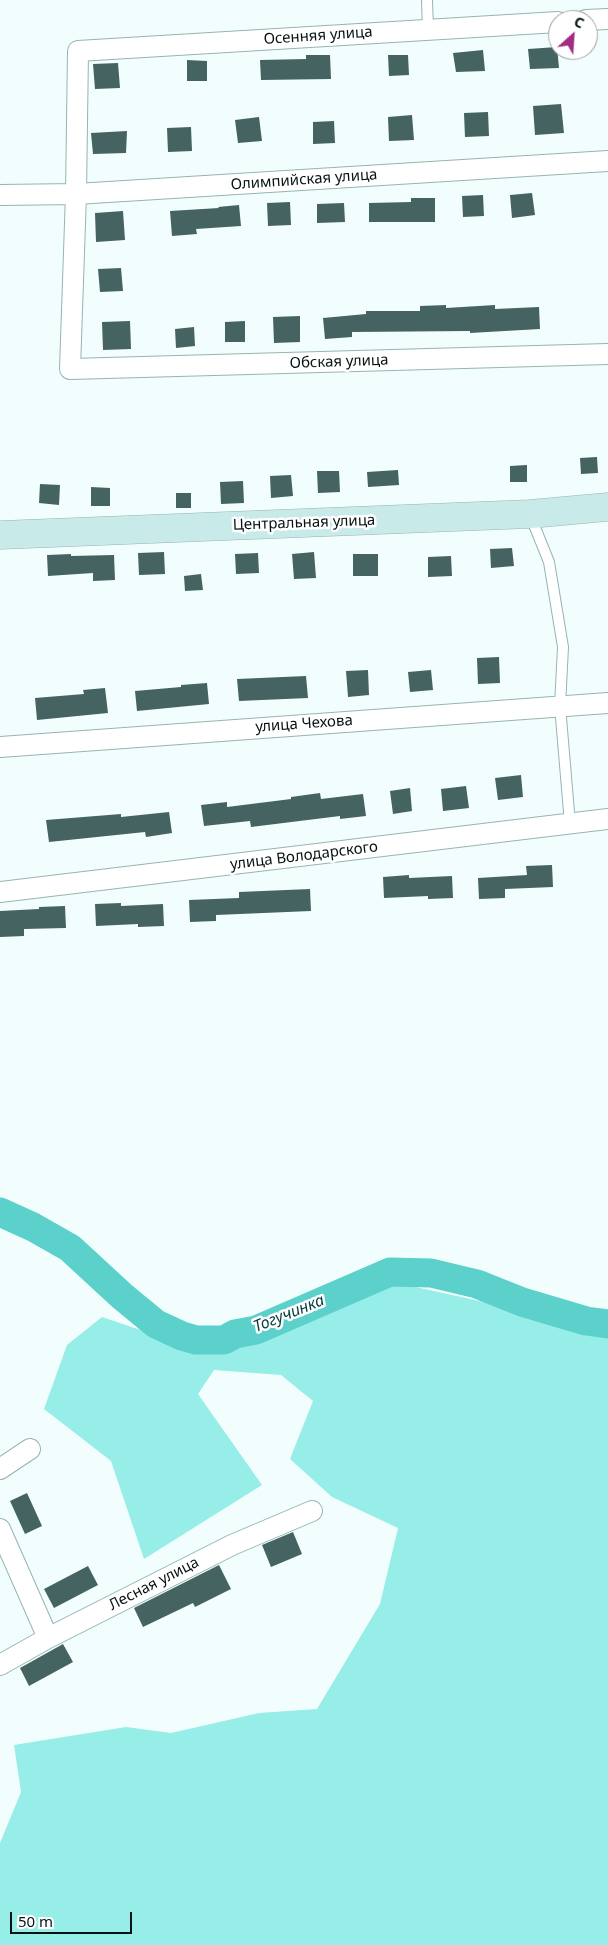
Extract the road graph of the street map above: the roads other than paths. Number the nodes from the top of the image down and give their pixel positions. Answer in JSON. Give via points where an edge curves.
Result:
{"nodes":[{"id":1,"x":427,"y":0,"type":"edge"},
{"id":2,"x":548,"y":23,"type":"edge"},
{"id":3,"x":428,"y":29,"type":"junction"},
{"id":4,"x":608,"y":161,"type":"edge"},
{"id":5,"x":76,"y":194,"type":"junction"},
{"id":6,"x":0,"y":195,"type":"edge"},
{"id":7,"x":608,"y":354,"type":"edge"},
{"id":8,"x":608,"y":507,"type":"edge"},
{"id":9,"x":530,"y":514,"type":"junction"},
{"id":10,"x":0,"y":535,"type":"edge"},
{"id":11,"x":608,"y":703,"type":"edge"},
{"id":12,"x":560,"y":706,"type":"junction"},
{"id":13,"x":0,"y":747,"type":"edge"},
{"id":14,"x":608,"y":819,"type":"edge"},
{"id":15,"x":570,"y":824,"type":"junction"},
{"id":16,"x":0,"y":892,"type":"edge"},
{"id":17,"x":30,"y":1449,"type":"dead end"},
{"id":18,"x":0,"y":1469,"type":"edge"},
{"id":19,"x":312,"y":1511,"type":"dead end"},
{"id":20,"x":0,"y":1529,"type":"edge"},
{"id":21,"x":48,"y":1638,"type":"junction"},
{"id":22,"x":0,"y":1665,"type":"edge"}],
"edges":[{"from":1,"to":3,"type":"lane"},
{"from":2,"to":3,"type":"street","name":"Осенняя улица"},
{"from":3,"to":5,"type":"street","name":"Осенняя улица","via":[[78,51]]},
{"from":4,"to":5,"type":"street","name":"Олимпийская улица"},
{"from":5,"to":6,"type":"street","name":"Олимпийская улица"},
{"from":5,"to":7,"type":"street","name":"Обская улица","via":[[70,369]]},
{"from":8,"to":9,"type":"main road","name":"Центральная улица"},
{"from":9,"to":10,"type":"main road","name":"Центральная улица"},
{"from":9,"to":12,"type":"lane","via":[[549,562],[562,647]]},
{"from":11,"to":12,"type":"street","name":"улица Чехова"},
{"from":12,"to":13,"type":"street","name":"улица Чехова"},
{"from":12,"to":15,"type":"lane"},
{"from":14,"to":15,"type":"street","name":"улица Володарского"},
{"from":15,"to":16,"type":"street","name":"улица Володарского"},
{"from":17,"to":18,"type":"street"},
{"from":19,"to":21,"type":"street","name":"Лесная улица","via":[[232,1545]]},
{"from":20,"to":21,"type":"street"},
{"from":21,"to":22,"type":"street","name":"Лесная улица"}]}
